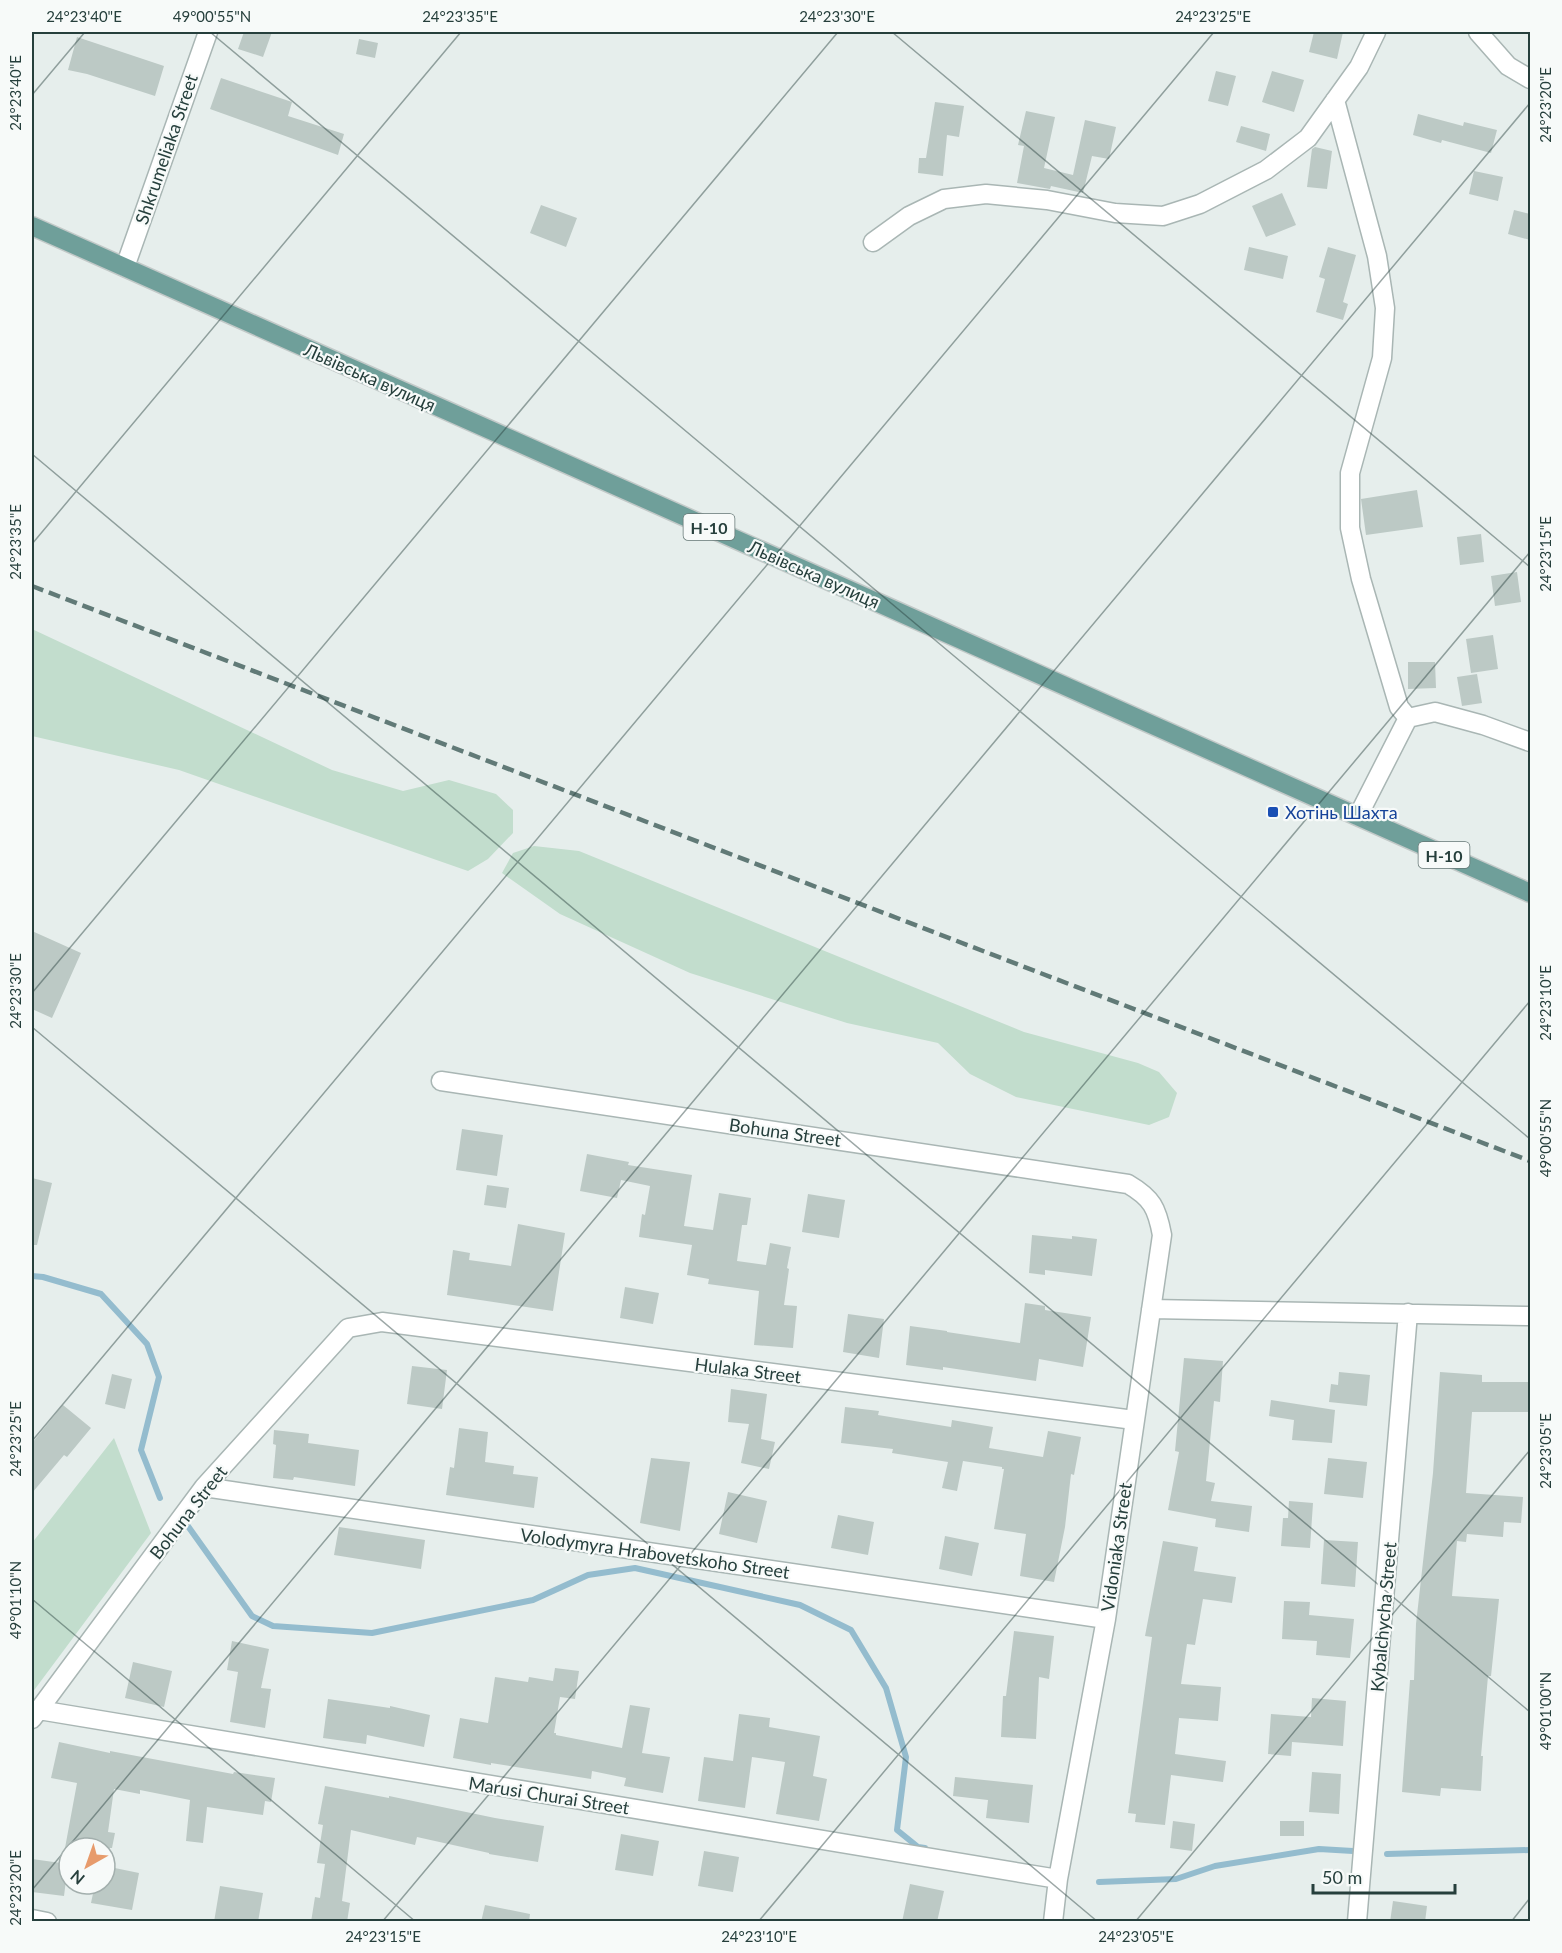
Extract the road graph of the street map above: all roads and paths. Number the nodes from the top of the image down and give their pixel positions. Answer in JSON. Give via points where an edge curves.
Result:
{"nodes":[{"id":1,"x":208,"y":32,"type":"edge"},
{"id":2,"x":1376,"y":32,"type":"edge"},
{"id":3,"x":1478,"y":32,"type":"edge"},
{"id":4,"x":1530,"y":79,"type":"edge"},
{"id":5,"x":1335,"y":100,"type":"junction"},
{"id":6,"x":32,"y":226,"type":"edge"},
{"id":7,"x":873,"y":242,"type":"dead end"},
{"id":8,"x":124,"y":267,"type":"junction"},
{"id":9,"x":1408,"y":718,"type":"junction"},
{"id":10,"x":1530,"y":742,"type":"edge"},
{"id":11,"x":1358,"y":816,"type":"junction"},
{"id":12,"x":1530,"y":893,"type":"edge"},
{"id":13,"x":441,"y":1081,"type":"dead end"},
{"id":14,"x":1128,"y":1184,"type":"joint"},
{"id":15,"x":1151,"y":1309,"type":"junction"},
{"id":16,"x":1408,"y":1313,"type":"junction"},
{"id":17,"x":1530,"y":1316,"type":"edge"},
{"id":18,"x":362,"y":1326,"type":"joint"},
{"id":19,"x":1134,"y":1420,"type":"junction"},
{"id":20,"x":204,"y":1487,"type":"junction"},
{"id":21,"x":1106,"y":1619,"type":"junction"},
{"id":22,"x":35,"y":1714,"type":"edge"},
{"id":23,"x":1059,"y":1879,"type":"junction"},
{"id":24,"x":32,"y":1919,"type":"edge"},
{"id":25,"x":47,"y":1922,"type":"edge"},
{"id":26,"x":1053,"y":1922,"type":"edge"},
{"id":27,"x":1357,"y":1922,"type":"edge"}],
"edges":[{"from":1,"to":8,"type":"street","name":"Shkrumeliaka Street"},
{"from":2,"to":5,"type":"street","via":[[1359,67]]},
{"from":3,"to":4,"type":"street","via":[[1508,66]]},
{"from":5,"to":7,"type":"street","via":[[1308,138],[1266,170],[1200,204],[1162,216],[986,194],[944,199],[909,216]]},
{"from":5,"to":9,"type":"street","via":[[1377,256],[1385,308],[1382,358],[1350,473],[1350,528],[1361,579],[1400,707]]},
{"from":6,"to":8,"type":"main road","name":"Львівська вулиця","number":"Н-10"},
{"from":8,"to":11,"type":"main road","name":"Львівська вулиця","number":"Н-10"},
{"from":9,"to":10,"type":"street","via":[[1435,712]]},
{"from":9,"to":11,"type":"street"},
{"from":11,"to":12,"type":"main road","name":"Львівська вулиця","number":"Н-10"},
{"from":13,"to":14,"type":"street","name":"Bohuna Street"},
{"from":14,"to":15,"type":"street","name":"Vidoniaka Street","via":[[1143,1192],[1159,1217],[1162,1235]]},
{"from":15,"to":16,"type":"street"},
{"from":15,"to":19,"type":"street","name":"Vidoniaka Street"},
{"from":16,"to":17,"type":"street"},
{"from":16,"to":27,"type":"street","name":"Kybalchycha Street"},
{"from":18,"to":19,"type":"street","name":"Hulaka Street","via":[[382,1322]]},
{"from":18,"to":20,"type":"street","name":"Bohuna Street","via":[[348,1328]]},
{"from":19,"to":21,"type":"street","name":"Vidoniaka Street"},
{"from":20,"to":21,"type":"street","name":"Volodymyra Hrabovetskoho Street"},
{"from":20,"to":22,"type":"street","name":"Bohuna Street"},
{"from":21,"to":23,"type":"street","name":"Vidoniaka Street"},
{"from":22,"to":23,"type":"street","name":"Marusi Churai Street"},
{"from":23,"to":26,"type":"street","name":"Vidoniaka Street"},
{"from":24,"to":25,"type":"street"}]}
